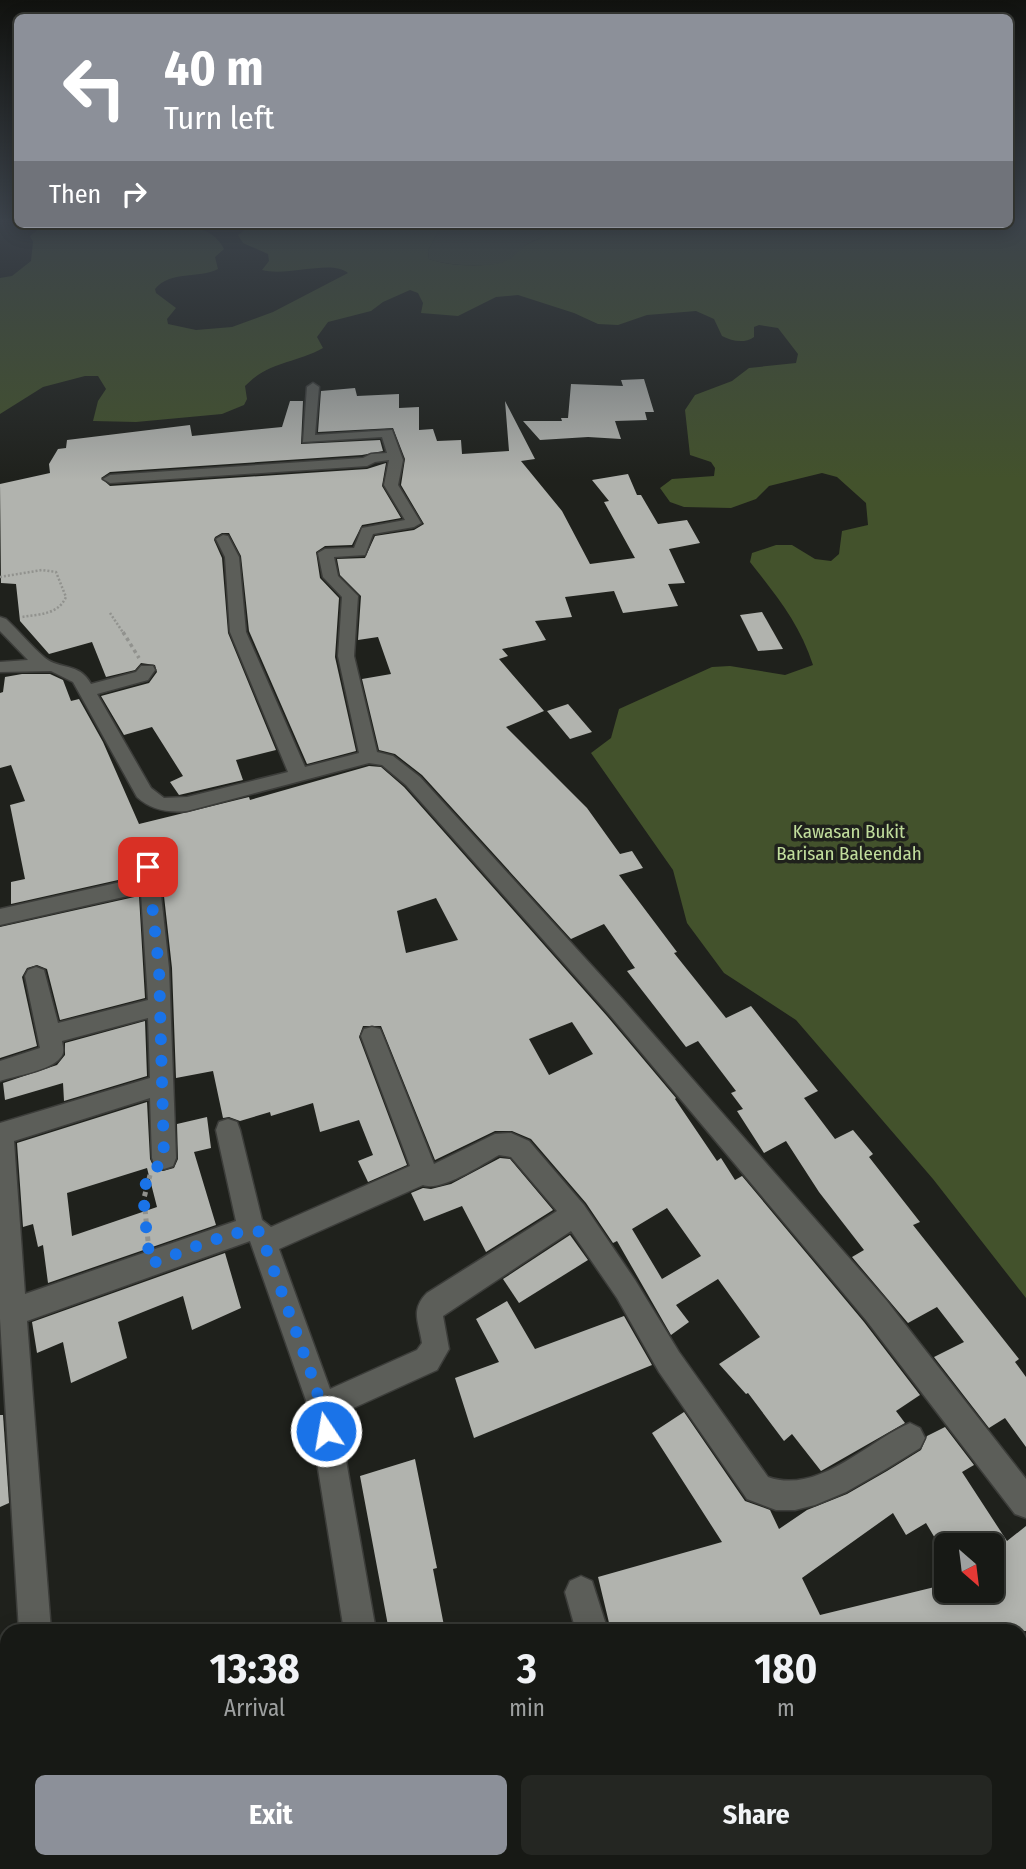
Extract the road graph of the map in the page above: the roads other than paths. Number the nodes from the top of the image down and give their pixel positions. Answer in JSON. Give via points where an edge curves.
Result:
{"nodes":[{"id":1,"x":313,"y":387,"type":"dead end"},
{"id":2,"x":395,"y":456,"type":"junction"},
{"id":3,"x":110,"y":480,"type":"dead end"},
{"id":4,"x":223,"y":539,"type":"dead end"},
{"id":5,"x":6,"y":621,"type":"edge"},
{"id":6,"x":42,"y":664,"type":"junction"},
{"id":7,"x":0,"y":667,"type":"edge"},
{"id":8,"x":147,"y":670,"type":"road end"},
{"id":9,"x":86,"y":691,"type":"junction"},
{"id":10,"x":369,"y":757,"type":"junction"},
{"id":11,"x":299,"y":775,"type":"junction"},
{"id":12,"x":147,"y":855,"type":"dead end"},
{"id":13,"x":152,"y":883,"type":"junction"},
{"id":14,"x":0,"y":917,"type":"edge"},
{"id":15,"x":36,"y":976,"type":"dead end"},
{"id":16,"x":159,"y":1006,"type":"junction"},
{"id":17,"x":50,"y":1034,"type":"junction"},
{"id":18,"x":372,"y":1036,"type":"dead end"},
{"id":19,"x":0,"y":1071,"type":"edge"},
{"id":20,"x":160,"y":1085,"type":"junction"},
{"id":21,"x":228,"y":1130,"type":"dead end"},
{"id":22,"x":0,"y":1134,"type":"edge"},
{"id":23,"x":164,"y":1158,"type":"road end"},
{"id":24,"x":425,"y":1172,"type":"junction"},
{"id":25,"x":576,"y":1214,"type":"junction"},
{"id":26,"x":258,"y":1236,"type":"junction"},
{"id":27,"x":11,"y":1312,"type":"junction"},
{"id":28,"x":8,"y":1377,"type":"edge"},
{"id":29,"x":321,"y":1406,"type":"junction"},
{"id":30,"x":910,"y":1438,"type":"dead end"},
{"id":31,"x":1026,"y":1503,"type":"edge"},
{"id":32,"x":580,"y":1592,"type":"dead end"},
{"id":33,"x":35,"y":1624,"type":"edge"},
{"id":34,"x":359,"y":1624,"type":"edge"},
{"id":35,"x":590,"y":1624,"type":"edge"}],
"edges":[{"from":1,"to":2,"type":"street","via":[[308,439],[387,433]]},
{"from":2,"to":3,"type":"street","via":[[366,462]]},
{"from":2,"to":10,"type":"street","via":[[391,485],[414,523],[367,531],[360,552],[326,553],[331,577],[349,596],[346,656]]},
{"from":4,"to":11,"type":"street","via":[[232,557],[238,632]]},
{"from":5,"to":6,"type":"street"},
{"from":6,"to":7,"type":"street"},
{"from":6,"to":9,"type":"street","via":[[65,667]]},
{"from":8,"to":9,"type":"street","via":[[142,676]]},
{"from":9,"to":11,"type":"street","via":[[150,800],[168,806],[187,804]]},
{"from":10,"to":11,"type":"street"},
{"from":10,"to":31,"type":"street","via":[[387,760],[413,781],[617,1008],[876,1310]]},
{"from":12,"to":13,"type":"street"},
{"from":13,"to":14,"type":"street"},
{"from":13,"to":16,"type":"street"},
{"from":15,"to":17,"type":"street"},
{"from":16,"to":17,"type":"street"},
{"from":16,"to":20,"type":"street"},
{"from":17,"to":19,"type":"street","via":[[49,1056]]},
{"from":18,"to":24,"type":"street"},
{"from":20,"to":22,"type":"street"},
{"from":20,"to":23,"type":"street"},
{"from":21,"to":26,"type":"street"},
{"from":22,"to":27,"type":"street"},
{"from":24,"to":25,"type":"street","via":[[433,1176],[495,1145],[511,1143]]},
{"from":24,"to":26,"type":"street"},
{"from":25,"to":29,"type":"street","via":[[437,1303],[429,1311],[436,1350],[428,1360]]},
{"from":25,"to":30,"type":"street","via":[[669,1362],[758,1488],[787,1497],[826,1486]]},
{"from":26,"to":27,"type":"street","via":[[211,1241]]},
{"from":26,"to":29,"type":"street"},
{"from":27,"to":28,"type":"street"},
{"from":28,"to":33,"type":"street","via":[[28,1511]]},
{"from":29,"to":34,"type":"street"},
{"from":32,"to":35,"type":"street"}]}
